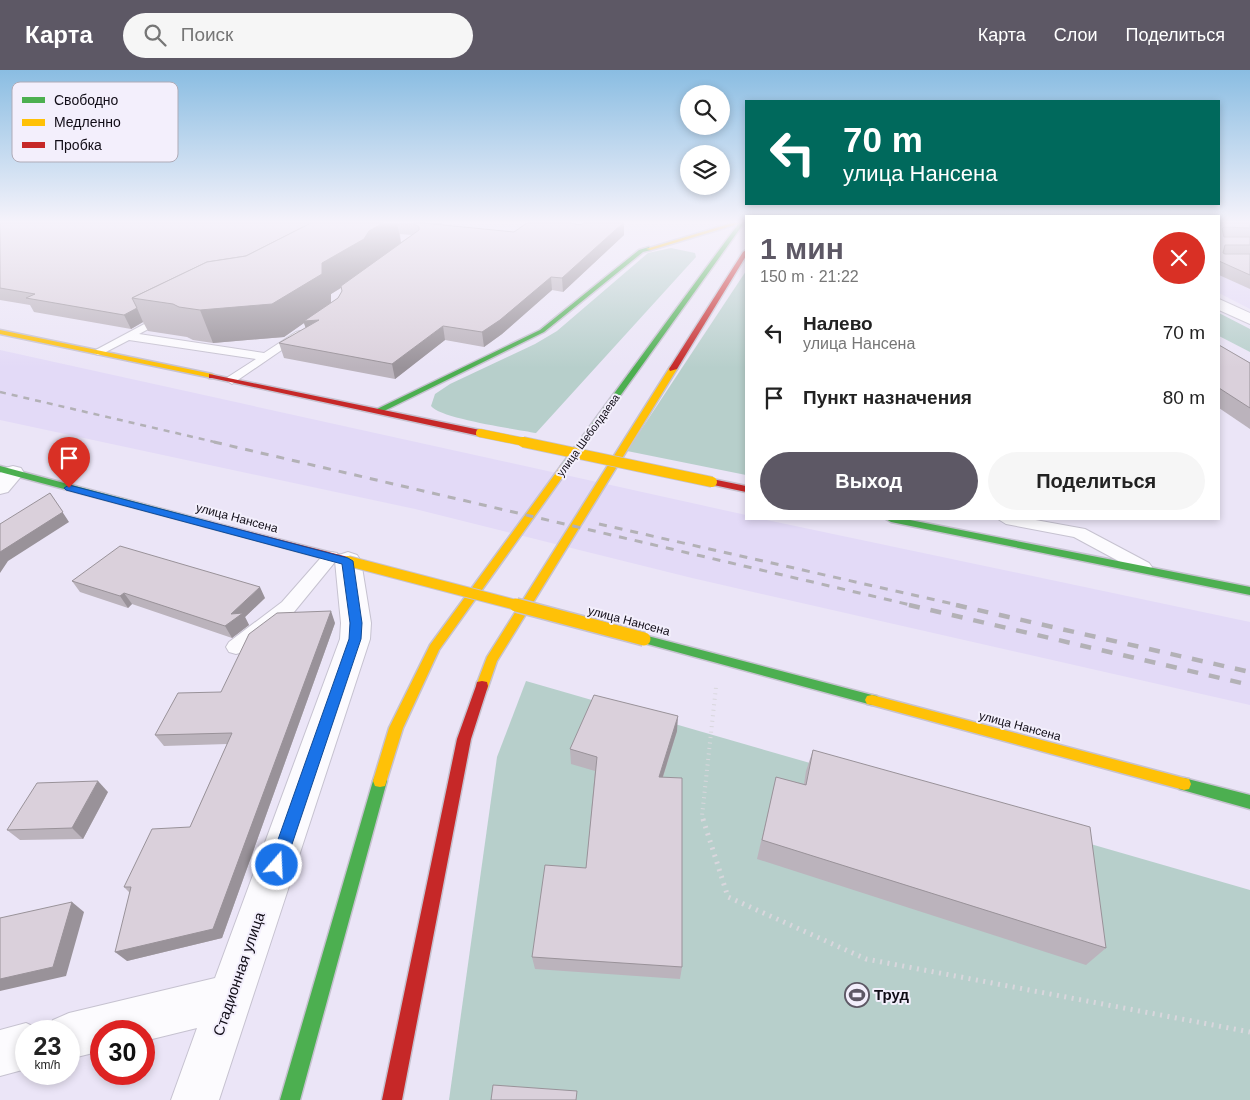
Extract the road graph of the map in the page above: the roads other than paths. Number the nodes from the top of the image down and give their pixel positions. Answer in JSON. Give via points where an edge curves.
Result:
{"nodes":[{"id":1,"x":614,"y":271,"type":"edge"},
{"id":2,"x":702,"y":271,"type":"edge"},
{"id":3,"x":738,"y":271,"type":"edge"},
{"id":4,"x":1220,"y":304,"type":"edge"},
{"id":5,"x":175,"y":310,"type":"edge"},
{"id":6,"x":1249,"y":318,"type":"edge"},
{"id":7,"x":312,"y":325,"type":"edge"},
{"id":8,"x":0,"y":332,"type":"edge"},
{"id":9,"x":127,"y":336,"type":"junction"},
{"id":10,"x":98,"y":352,"type":"junction"},
{"id":11,"x":266,"y":357,"type":"junction"},
{"id":12,"x":232,"y":380,"type":"junction"},
{"id":13,"x":379,"y":410,"type":"junction"},
{"id":14,"x":4,"y":476,"type":"edge"},
{"id":15,"x":745,"y":489,"type":"edge"},
{"id":16,"x":897,"y":520,"type":"edge"},
{"id":17,"x":1011,"y":520,"type":"edge"},
{"id":18,"x":339,"y":559,"type":"junction"},
{"id":19,"x":1150,"y":570,"type":"junction"},
{"id":20,"x":1250,"y":590,"type":"edge"},
{"id":21,"x":236,"y":647,"type":"dead end"},
{"id":22,"x":1250,"y":802,"type":"edge"},
{"id":23,"x":231,"y":997,"type":"junction"},
{"id":24,"x":80,"y":1033,"type":"edge"},
{"id":25,"x":15,"y":1049,"type":"edge"},
{"id":26,"x":0,"y":1053,"type":"edge"},
{"id":27,"x":195,"y":1100,"type":"edge"},
{"id":28,"x":290,"y":1100,"type":"edge"},
{"id":29,"x":392,"y":1100,"type":"edge"}],
"edges":[{"from":1,"to":13,"type":"main road","via":[[542,331]]},
{"from":2,"to":28,"type":"main road","name":"улица Шеболдаева","via":[[434,648],[396,728]]},
{"from":3,"to":29,"type":"main road","via":[[491,660],[464,739]]},
{"from":4,"to":6,"type":"street"},
{"from":5,"to":9,"type":"lane"},
{"from":7,"to":11,"type":"lane"},
{"from":8,"to":10,"type":"main road"},
{"from":9,"to":10,"type":"lane"},
{"from":9,"to":11,"type":"lane"},
{"from":10,"to":12,"type":"main road"},
{"from":11,"to":12,"type":"lane"},
{"from":12,"to":13,"type":"main road"},
{"from":13,"to":15,"type":"main road","bridge":true},
{"from":14,"to":18,"type":"main road","name":"улица Нансена"},
{"from":16,"to":19,"type":"main road"},
{"from":17,"to":19,"type":"lane","via":[[1079,533]]},
{"from":18,"to":21,"type":"lane","via":[[288,607]]},
{"from":18,"to":22,"type":"main road","name":"улица Нансена","bridge":true},
{"from":18,"to":23,"type":"street","name":"Стадионная улица","via":[[356,623],[355,639]]},
{"from":19,"to":20,"type":"main road"},
{"from":23,"to":24,"type":"street"},
{"from":23,"to":27,"type":"street","name":"Стадионная улица"},
{"from":25,"to":26,"type":"street"}]}
